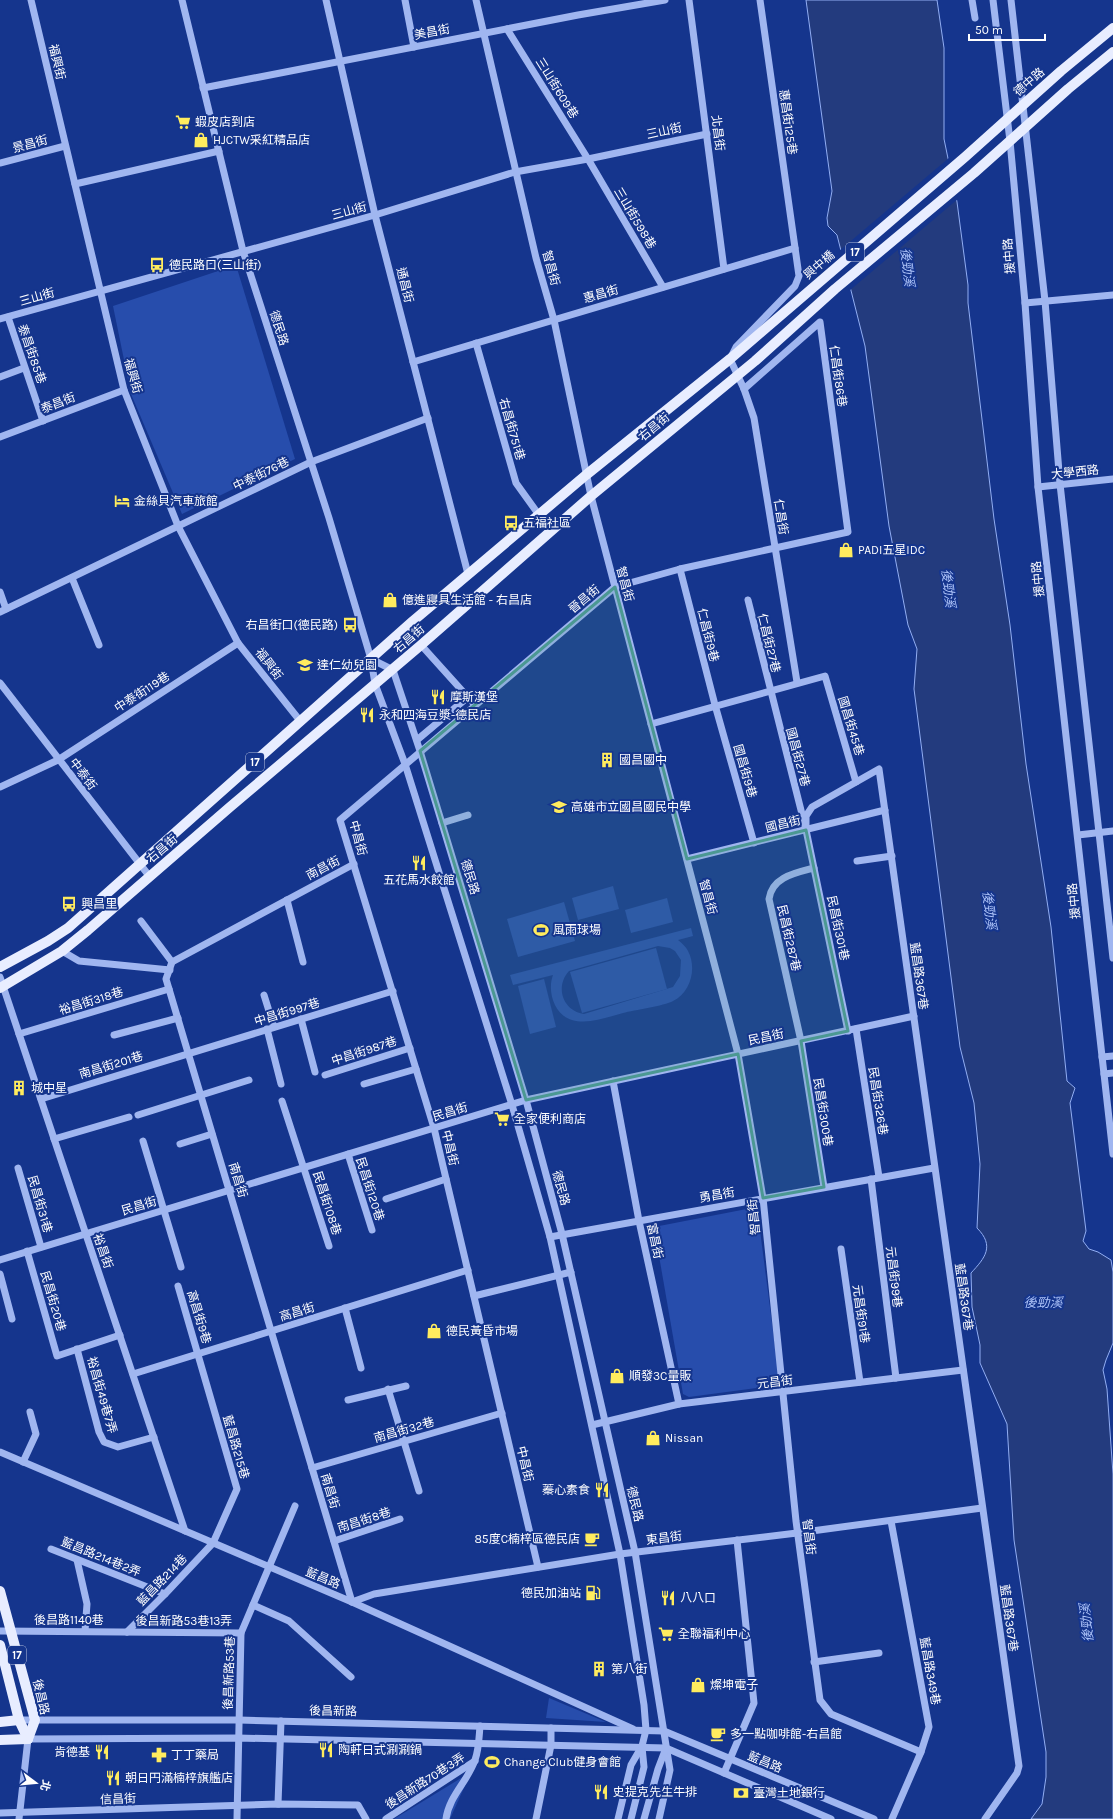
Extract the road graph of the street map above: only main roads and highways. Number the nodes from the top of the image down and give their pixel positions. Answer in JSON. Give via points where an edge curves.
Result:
{"nodes":[{"id":1,"x":1113,"y":28,"type":"edge"},
{"id":2,"x":1113,"y":52,"type":"edge"},
{"id":3,"x":964,"y":158,"type":"joint"},
{"id":4,"x":746,"y":346,"type":"joint"},
{"id":5,"x":0,"y":967,"type":"edge"},
{"id":6,"x":1,"y":984,"type":"edge"},
{"id":7,"x":0,"y":1591,"type":"edge"},
{"id":8,"x":5,"y":1631,"type":"edge"},
{"id":9,"x":0,"y":1645,"type":"edge"},
{"id":10,"x":19,"y":1720,"type":"junction"},
{"id":11,"x":0,"y":1722,"type":"edge"},
{"id":12,"x":28,"y":1739,"type":"junction"},
{"id":13,"x":0,"y":1740,"type":"edge"}],
"edges":[{"from":1,"to":3,"type":"main road","name":"德中路","number":"17"},
{"from":2,"to":6,"type":"main road","name":"右昌街","number":"17","via":[[835,289],[755,361],[591,496],[422,646],[62,951]]},
{"from":3,"to":4,"type":"main road","name":"興中橋","number":"17"},
{"from":4,"to":5,"type":"main road","name":"右昌街","number":"17","via":[[468,574],[68,928]]},
{"from":7,"to":8,"type":"main road","name":"後昌路","number":"17"},
{"from":8,"to":12,"type":"main road","name":"後昌路","number":"17","via":[[35,1720]]},
{"from":9,"to":10,"type":"main road","number":"17"},
{"from":10,"to":11,"type":"main road"},
{"from":10,"to":12,"type":"main road","number":"17"},
{"from":12,"to":13,"type":"main road"}]}
